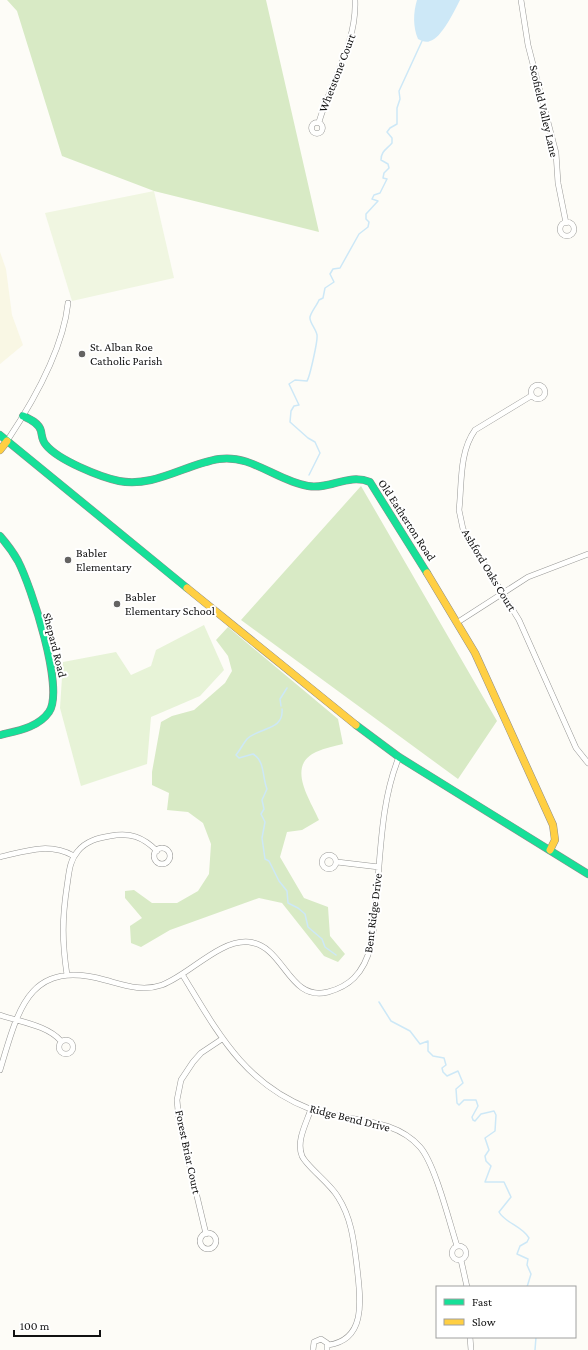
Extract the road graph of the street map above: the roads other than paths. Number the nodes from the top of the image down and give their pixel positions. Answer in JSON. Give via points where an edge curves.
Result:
{"nodes":[{"id":1,"x":355,"y":0,"type":"edge"},
{"id":2,"x":521,"y":0,"type":"edge"},
{"id":3,"x":319,"y":122,"type":"dead end"},
{"id":4,"x":566,"y":223,"type":"dead end"},
{"id":5,"x":68,"y":303,"type":"dead end"},
{"id":6,"x":531,"y":396,"type":"dead end"},
{"id":7,"x":23,"y":416,"type":"junction"},
{"id":8,"x":0,"y":435,"type":"edge"},
{"id":9,"x":7,"y":441,"type":"junction"},
{"id":10,"x":0,"y":450,"type":"edge"},
{"id":11,"x":0,"y":536,"type":"edge"},
{"id":12,"x":588,"y":554,"type":"edge"},
{"id":13,"x":503,"y":592,"type":"junction"},
{"id":14,"x":458,"y":622,"type":"junction"},
{"id":15,"x":0,"y":735,"type":"edge"},
{"id":16,"x":400,"y":757,"type":"junction"},
{"id":17,"x":588,"y":762,"type":"edge"},
{"id":18,"x":550,"y":850,"type":"junction"},
{"id":19,"x":157,"y":851,"type":"dead end"},
{"id":20,"x":74,"y":856,"type":"junction"},
{"id":21,"x":0,"y":857,"type":"edge"},
{"id":22,"x":337,"y":862,"type":"dead end"},
{"id":23,"x":379,"y":867,"type":"junction"},
{"id":24,"x":588,"y":874,"type":"edge"},
{"id":25,"x":182,"y":974,"type":"junction"},
{"id":26,"x":67,"y":975,"type":"junction"},
{"id":27,"x":0,"y":1016,"type":"edge"},
{"id":28,"x":15,"y":1020,"type":"junction"},
{"id":29,"x":222,"y":1039,"type":"junction"},
{"id":30,"x":61,"y":1042,"type":"dead end"},
{"id":31,"x":0,"y":1070,"type":"edge"},
{"id":32,"x":311,"y":1109,"type":"junction"},
{"id":33,"x":206,"y":1234,"type":"dead end"},
{"id":34,"x":457,"y":1246,"type":"junction"},
{"id":35,"x":460,"y":1260,"type":"junction"},
{"id":36,"x":467,"y":1286,"type":"edge"},
{"id":37,"x":470,"y":1338,"type":"edge"},
{"id":38,"x":327,"y":1348,"type":"edge"},
{"id":39,"x":313,"y":1350,"type":"edge"},
{"id":40,"x":471,"y":1350,"type":"edge"}],
"edges":[{"from":1,"to":3,"type":"street","name":"Whetstone Court","via":[[356,18],[352,36]]},
{"from":2,"to":4,"type":"street","name":"Scofield Valley Lane","via":[[528,45],[556,153],[558,182]]},
{"from":5,"to":7,"type":"street","via":[[60,340]]},
{"from":6,"to":13,"type":"street","name":"Ashford Oaks Court","via":[[475,430],[465,450],[460,519],[463,529]]},
{"from":7,"to":9,"type":"street"},
{"from":7,"to":14,"type":"street","name":"Old Eatherton Road","via":[[41,427],[44,443],[49,450],[121,481],[149,480],[234,458],[308,486],[324,486],[352,478],[365,479],[374,486]]},
{"from":8,"to":9,"type":"street"},
{"from":9,"to":10,"type":"street"},
{"from":9,"to":16,"type":"street","via":[[338,710]]},
{"from":11,"to":15,"type":"street","name":"Shepard Road","via":[[14,553],[23,573],[50,665],[54,697],[51,709],[41,721],[22,730]]},
{"from":12,"to":13,"type":"street","via":[[528,578]]},
{"from":13,"to":14,"type":"street"},
{"from":13,"to":17,"type":"street","name":"Ashford Oaks Court","via":[[519,620],[576,748]]},
{"from":14,"to":18,"type":"street","name":"Old Eatherton Road","via":[[475,653],[553,825],[555,840]]},
{"from":16,"to":18,"type":"street"},
{"from":16,"to":23,"type":"street","name":"Bent Ridge Drive","via":[[389,786]]},
{"from":18,"to":24,"type":"street"},
{"from":19,"to":20,"type":"street","via":[[140,837],[120,834],[92,840]]},
{"from":20,"to":21,"type":"street","via":[[51,848],[40,848]]},
{"from":20,"to":26,"type":"street","via":[[62,918]]},
{"from":22,"to":23,"type":"street"},
{"from":23,"to":25,"type":"street","name":"Bent Ridge Drive","via":[[371,948],[361,970],[344,987],[324,993],[305,989],[289,976],[270,950],[250,942],[234,944]]},
{"from":25,"to":26,"type":"street","name":"Bent Ridge Drive","via":[[161,985],[146,989],[80,974]]},
{"from":25,"to":29,"type":"street","name":"Ridge Bend Drive"},
{"from":26,"to":28,"type":"street","name":"Bent Ridge Drive","via":[[51,979],[39,986],[23,1004]]},
{"from":27,"to":28,"type":"street"},
{"from":28,"to":30,"type":"street","via":[[53,1033]]},
{"from":28,"to":31,"type":"street","name":"Bent Ridge Drive"},
{"from":29,"to":32,"type":"street","name":"Ridge Bend Drive","via":[[237,1058],[270,1088]]},
{"from":29,"to":33,"type":"street","name":"Forest Briar Court","via":[[192,1062],[181,1080],[177,1100],[179,1121]]},
{"from":32,"to":34,"type":"street","name":"Ridge Bend Drive","via":[[386,1126],[413,1140],[427,1157]]},
{"from":32,"to":38,"type":"street","via":[[300,1146],[302,1157],[330,1186],[346,1212],[354,1238],[361,1301],[360,1315],[348,1336]]},
{"from":34,"to":35,"type":"street","name":"Ridge Bend Drive","via":[[453,1249],[452,1256]]},
{"from":34,"to":35,"type":"street","name":"Ridge Bend Drive","via":[[463,1247],[466,1251],[466,1255]]},
{"from":35,"to":36,"type":"street","name":"Ridge Bend Drive"},
{"from":37,"to":40,"type":"street"},
{"from":38,"to":39,"type":"street","via":[[323,1340],[318,1339],[313,1344]]}]}
